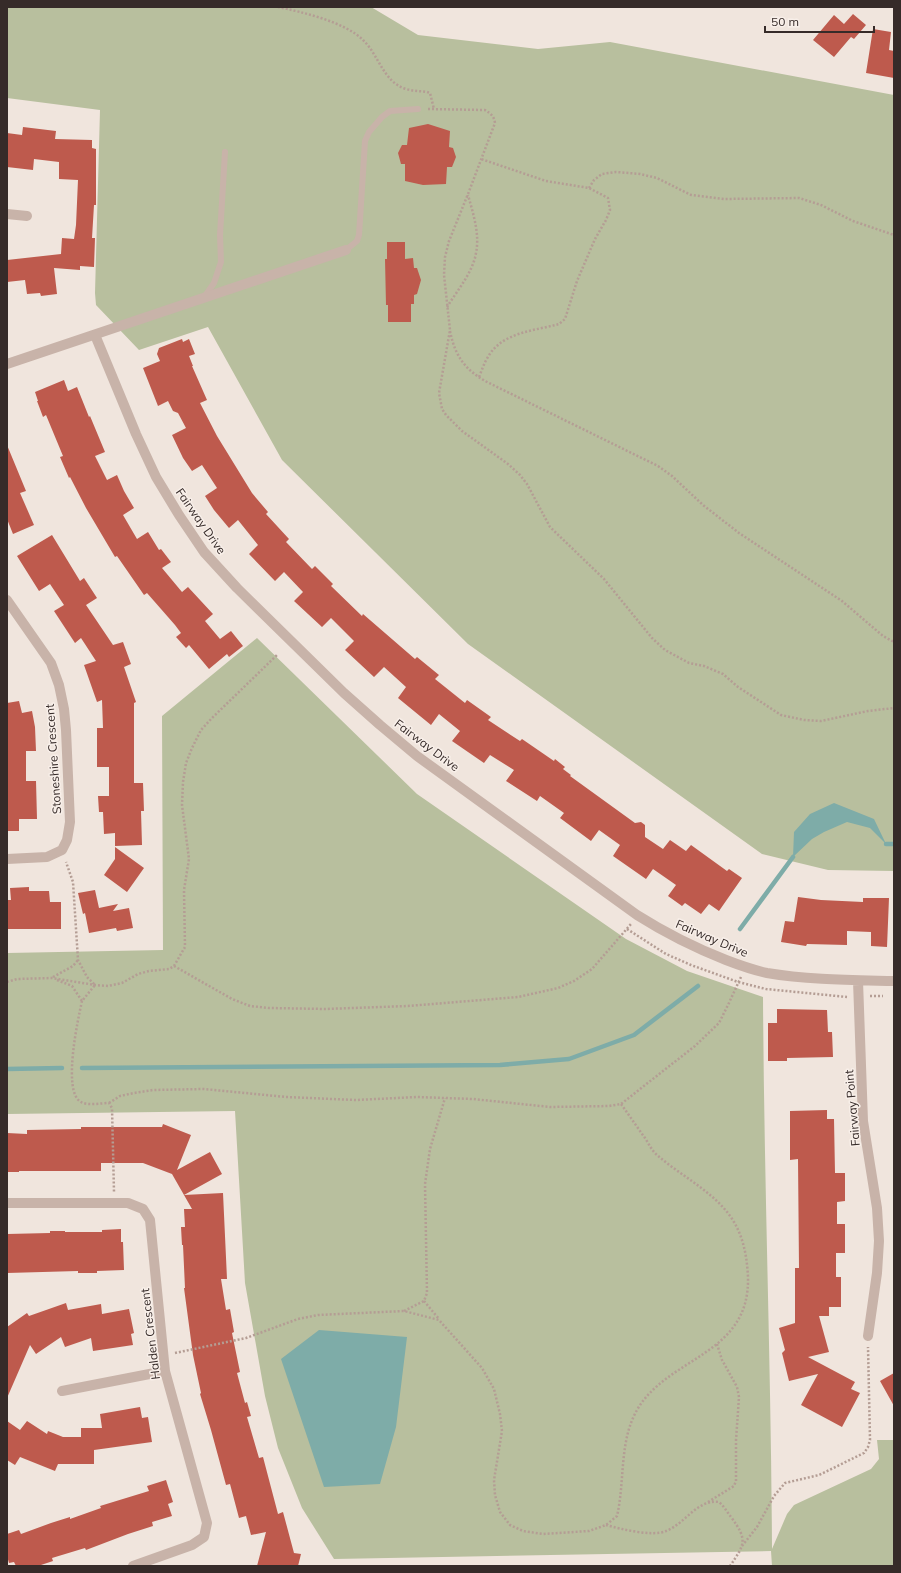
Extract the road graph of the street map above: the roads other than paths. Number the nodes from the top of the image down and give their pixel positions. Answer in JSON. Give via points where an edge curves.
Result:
{"nodes":[{"id":1,"x":418,"y":109,"type":"road end"},
{"id":2,"x":224,"y":152,"type":"dead end"},
{"id":3,"x":7,"y":214,"type":"edge"},
{"id":4,"x":27,"y":216,"type":"dead end"},
{"id":5,"x":346,"y":250,"type":"joint"},
{"id":6,"x":201,"y":300,"type":"junction"},
{"id":7,"x":95,"y":335,"type":"junction"},
{"id":8,"x":7,"y":364,"type":"edge"},
{"id":9,"x":7,"y":600,"type":"edge"},
{"id":10,"x":7,"y":859,"type":"edge"},
{"id":11,"x":858,"y":980,"type":"junction"},
{"id":12,"x":894,"y":981,"type":"edge"},
{"id":13,"x":7,"y":1203,"type":"edge"},
{"id":14,"x":868,"y":1336,"type":"road end"},
{"id":15,"x":165,"y":1372,"type":"junction"},
{"id":16,"x":62,"y":1391,"type":"dead end"},
{"id":17,"x":133,"y":1566,"type":"edge"}],
"edges":[{"from":1,"to":5,"type":"lane","via":[[390,111],[369,132],[365,141],[359,235],[357,241]]},
{"from":2,"to":6,"type":"lane","via":[[221,262],[212,287]]},
{"from":3,"to":4,"type":"street"},
{"from":5,"to":6,"type":"street"},
{"from":6,"to":7,"type":"street"},
{"from":7,"to":8,"type":"street"},
{"from":7,"to":11,"type":"street","name":"Fairway Drive","via":[[156,477],[204,552],[318,669],[380,725],[418,756],[637,915],[682,942],[765,973]]},
{"from":9,"to":10,"type":"street","name":"Stoneshire Crescent","via":[[50,663],[60,691],[66,730],[70,822],[67,840],[62,850],[47,857]]},
{"from":11,"to":12,"type":"street","name":"Fairway Drive"},
{"from":11,"to":14,"type":"street","name":"Fairway Point","via":[[863,1121],[877,1208],[879,1241]]},
{"from":13,"to":15,"type":"street","name":"Halden Crescent","via":[[128,1203],[143,1209],[150,1220]]},
{"from":15,"to":16,"type":"street"},
{"from":15,"to":17,"type":"street","name":"Halden Crescent","via":[[207,1523],[204,1537],[192,1545]]}]}
